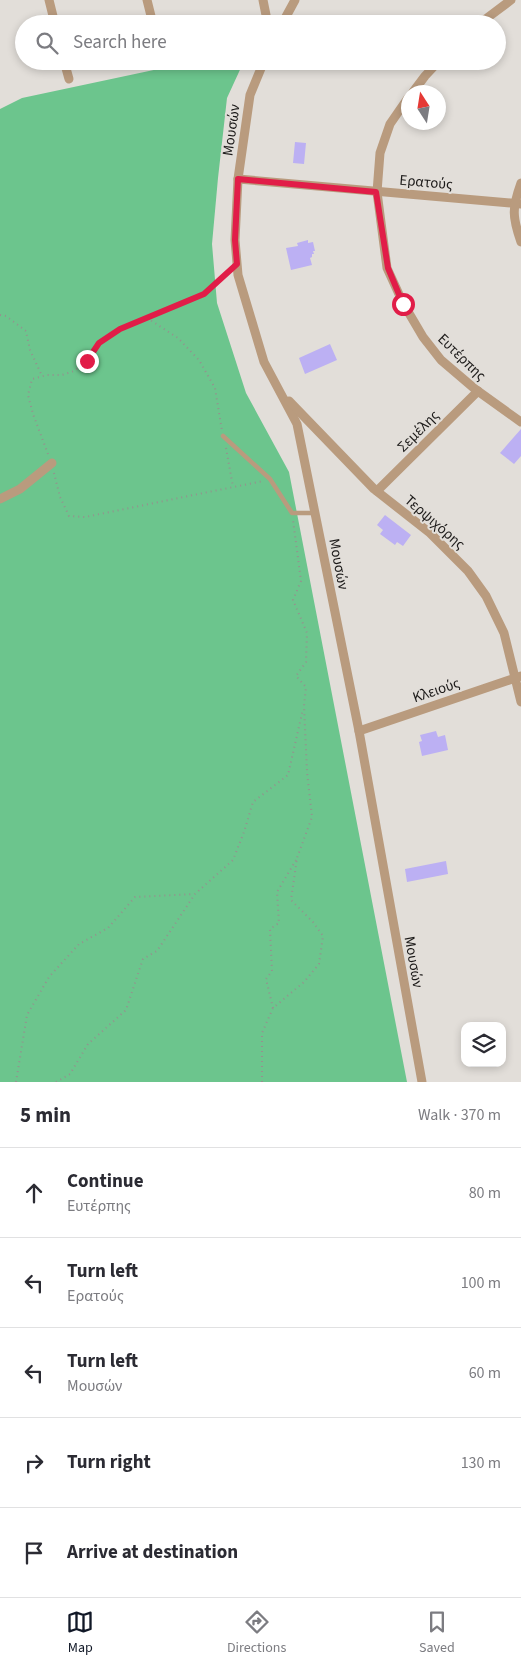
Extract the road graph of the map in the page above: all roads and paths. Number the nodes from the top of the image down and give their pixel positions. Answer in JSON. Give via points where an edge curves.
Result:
{"nodes":[{"id":1,"x":49,"y":0,"type":"edge"},
{"id":2,"x":147,"y":0,"type":"edge"},
{"id":3,"x":263,"y":0,"type":"edge"},
{"id":4,"x":296,"y":0,"type":"edge"},
{"id":5,"x":511,"y":0,"type":"edge"},
{"id":6,"x":53,"y":15,"type":"edge"},
{"id":7,"x":151,"y":15,"type":"edge"},
{"id":8,"x":266,"y":15,"type":"edge"},
{"id":9,"x":287,"y":15,"type":"edge"},
{"id":10,"x":491,"y":15,"type":"edge"},
{"id":11,"x":66,"y":70,"type":"edge"},
{"id":12,"x":260,"y":70,"type":"edge"},
{"id":13,"x":431,"y":70,"type":"edge"},
{"id":14,"x":69,"y":79,"type":"dead end"},
{"id":15,"x":418,"y":85,"type":"edge"},
{"id":16,"x":401,"y":108,"type":"edge"},
{"id":17,"x":238,"y":179,"type":"junction"},
{"id":18,"x":521,"y":182,"type":"edge"},
{"id":19,"x":376,"y":192,"type":"junction"},
{"id":20,"x":517,"y":204,"type":"edge"},
{"id":21,"x":521,"y":242,"type":"edge"},
{"id":22,"x":237,"y":264,"type":"junction"},
{"id":23,"x":0,"y":315,"type":"edge"},
{"id":24,"x":147,"y":318,"type":"junction"},
{"id":25,"x":42,"y":376,"type":"junction"},
{"id":26,"x":478,"y":391,"type":"junction"},
{"id":27,"x":282,"y":394,"type":"junction"},
{"id":28,"x":306,"y":420,"type":"junction"},
{"id":29,"x":521,"y":422,"type":"edge"},
{"id":30,"x":297,"y":424,"type":"junction"},
{"id":31,"x":223,"y":436,"type":"junction"},
{"id":32,"x":52,"y":463,"type":"junction"},
{"id":33,"x":270,"y":479,"type":"junction"},
{"id":34,"x":233,"y":487,"type":"junction"},
{"id":35,"x":377,"y":491,"type":"junction"},
{"id":36,"x":0,"y":499,"type":"edge"},
{"id":37,"x":292,"y":513,"type":"junction"},
{"id":38,"x":314,"y":513,"type":"junction"},
{"id":39,"x":519,"y":677,"type":"edge"},
{"id":40,"x":521,"y":702,"type":"edge"},
{"id":41,"x":304,"y":706,"type":"junction"},
{"id":42,"x":359,"y":731,"type":"junction"},
{"id":43,"x":297,"y":858,"type":"junction"},
{"id":44,"x":194,"y":894,"type":"junction"},
{"id":45,"x":273,"y":1008,"type":"junction"},
{"id":46,"x":16,"y":1082,"type":"edge"},
{"id":47,"x":56,"y":1082,"type":"edge"},
{"id":48,"x":262,"y":1082,"type":"edge"},
{"id":49,"x":422,"y":1082,"type":"edge"}],
"edges":[{"from":1,"to":6,"type":"street"},
{"from":2,"to":7,"type":"street"},
{"from":3,"to":8,"type":"street"},
{"from":4,"to":9,"type":"street"},
{"from":5,"to":10,"type":"street"},
{"from":11,"to":14,"type":"street"},
{"from":12,"to":17,"type":"street","name":"Μουσών","via":[[250,94]]},
{"from":13,"to":15,"type":"street"},
{"from":16,"to":19,"type":"street","name":"Ευτέρπης","via":[[390,124],[380,153]]},
{"from":17,"to":19,"type":"street","name":"Ερατούς"},
{"from":17,"to":22,"type":"street","name":"Μουσών"},
{"from":18,"to":20,"type":"street"},
{"from":19,"to":20,"type":"street","name":"Ερατούς"},
{"from":19,"to":26,"type":"street","name":"Ευτέρπης","via":[[388,268],[403,304],[441,360]]},
{"from":20,"to":21,"type":"street","via":[[516,227]]},
{"from":22,"to":24,"type":"path","via":[[204,294]]},
{"from":22,"to":27,"type":"street","name":"Μουσών","via":[[264,362]]},
{"from":23,"to":25,"type":"path","via":[[26,331],[30,350]]},
{"from":24,"to":25,"type":"path","via":[[120,329],[99,343],[87,361],[74,371]]},
{"from":24,"to":31,"type":"path","via":[[178,338],[199,360],[215,388]]},
{"from":25,"to":32,"type":"path","via":[[32,379],[28,395]]},
{"from":26,"to":29,"type":"street","name":"Ευτέρπης"},
{"from":26,"to":35,"type":"street","name":"Σεμέλης"},
{"from":27,"to":28,"type":"street","name":"Τερψιχόρης"},
{"from":27,"to":30,"type":"street","name":"Μουσών"},
{"from":28,"to":30,"type":"street"},
{"from":28,"to":35,"type":"street","name":"Τερψιχόρης"},
{"from":30,"to":38,"type":"street","name":"Μουσών"},
{"from":31,"to":33,"type":"lane"},
{"from":31,"to":34,"type":"path"},
{"from":32,"to":34,"type":"path","via":[[60,497],[69,516],[85,516]]},
{"from":32,"to":36,"type":"street","via":[[20,489]]},
{"from":33,"to":34,"type":"path"},
{"from":33,"to":37,"type":"lane"},
{"from":35,"to":39,"type":"street","name":"Τερψιχόρης","via":[[430,532],[468,572],[486,596],[504,633]]},
{"from":37,"to":38,"type":"lane"},
{"from":37,"to":41,"type":"path","via":[[300,582],[293,600],[307,633],[306,662],[296,676],[306,687]]},
{"from":38,"to":42,"type":"street","name":"Μουσών"},
{"from":39,"to":40,"type":"street","name":"Τερψιχόρης"},
{"from":39,"to":42,"type":"street","name":"Κλειούς"},
{"from":41,"to":43,"type":"path","via":[[312,817]]},
{"from":41,"to":44,"type":"path","via":[[288,775],[252,802],[233,860]]},
{"from":42,"to":49,"type":"street","name":"Μουσών"},
{"from":43,"to":45,"type":"path","via":[[277,892],[278,923],[270,929],[272,971],[266,979]]},
{"from":43,"to":45,"type":"path","via":[[291,900],[322,936],[318,964],[304,982]]},
{"from":44,"to":46,"type":"path","via":[[135,897],[108,928],[73,951],[49,977],[27,1015]]},
{"from":44,"to":47,"type":"path","via":[[157,951],[142,960],[126,1010],[88,1044],[70,1074]]},
{"from":45,"to":48,"type":"path","via":[[262,1033]]}]}
